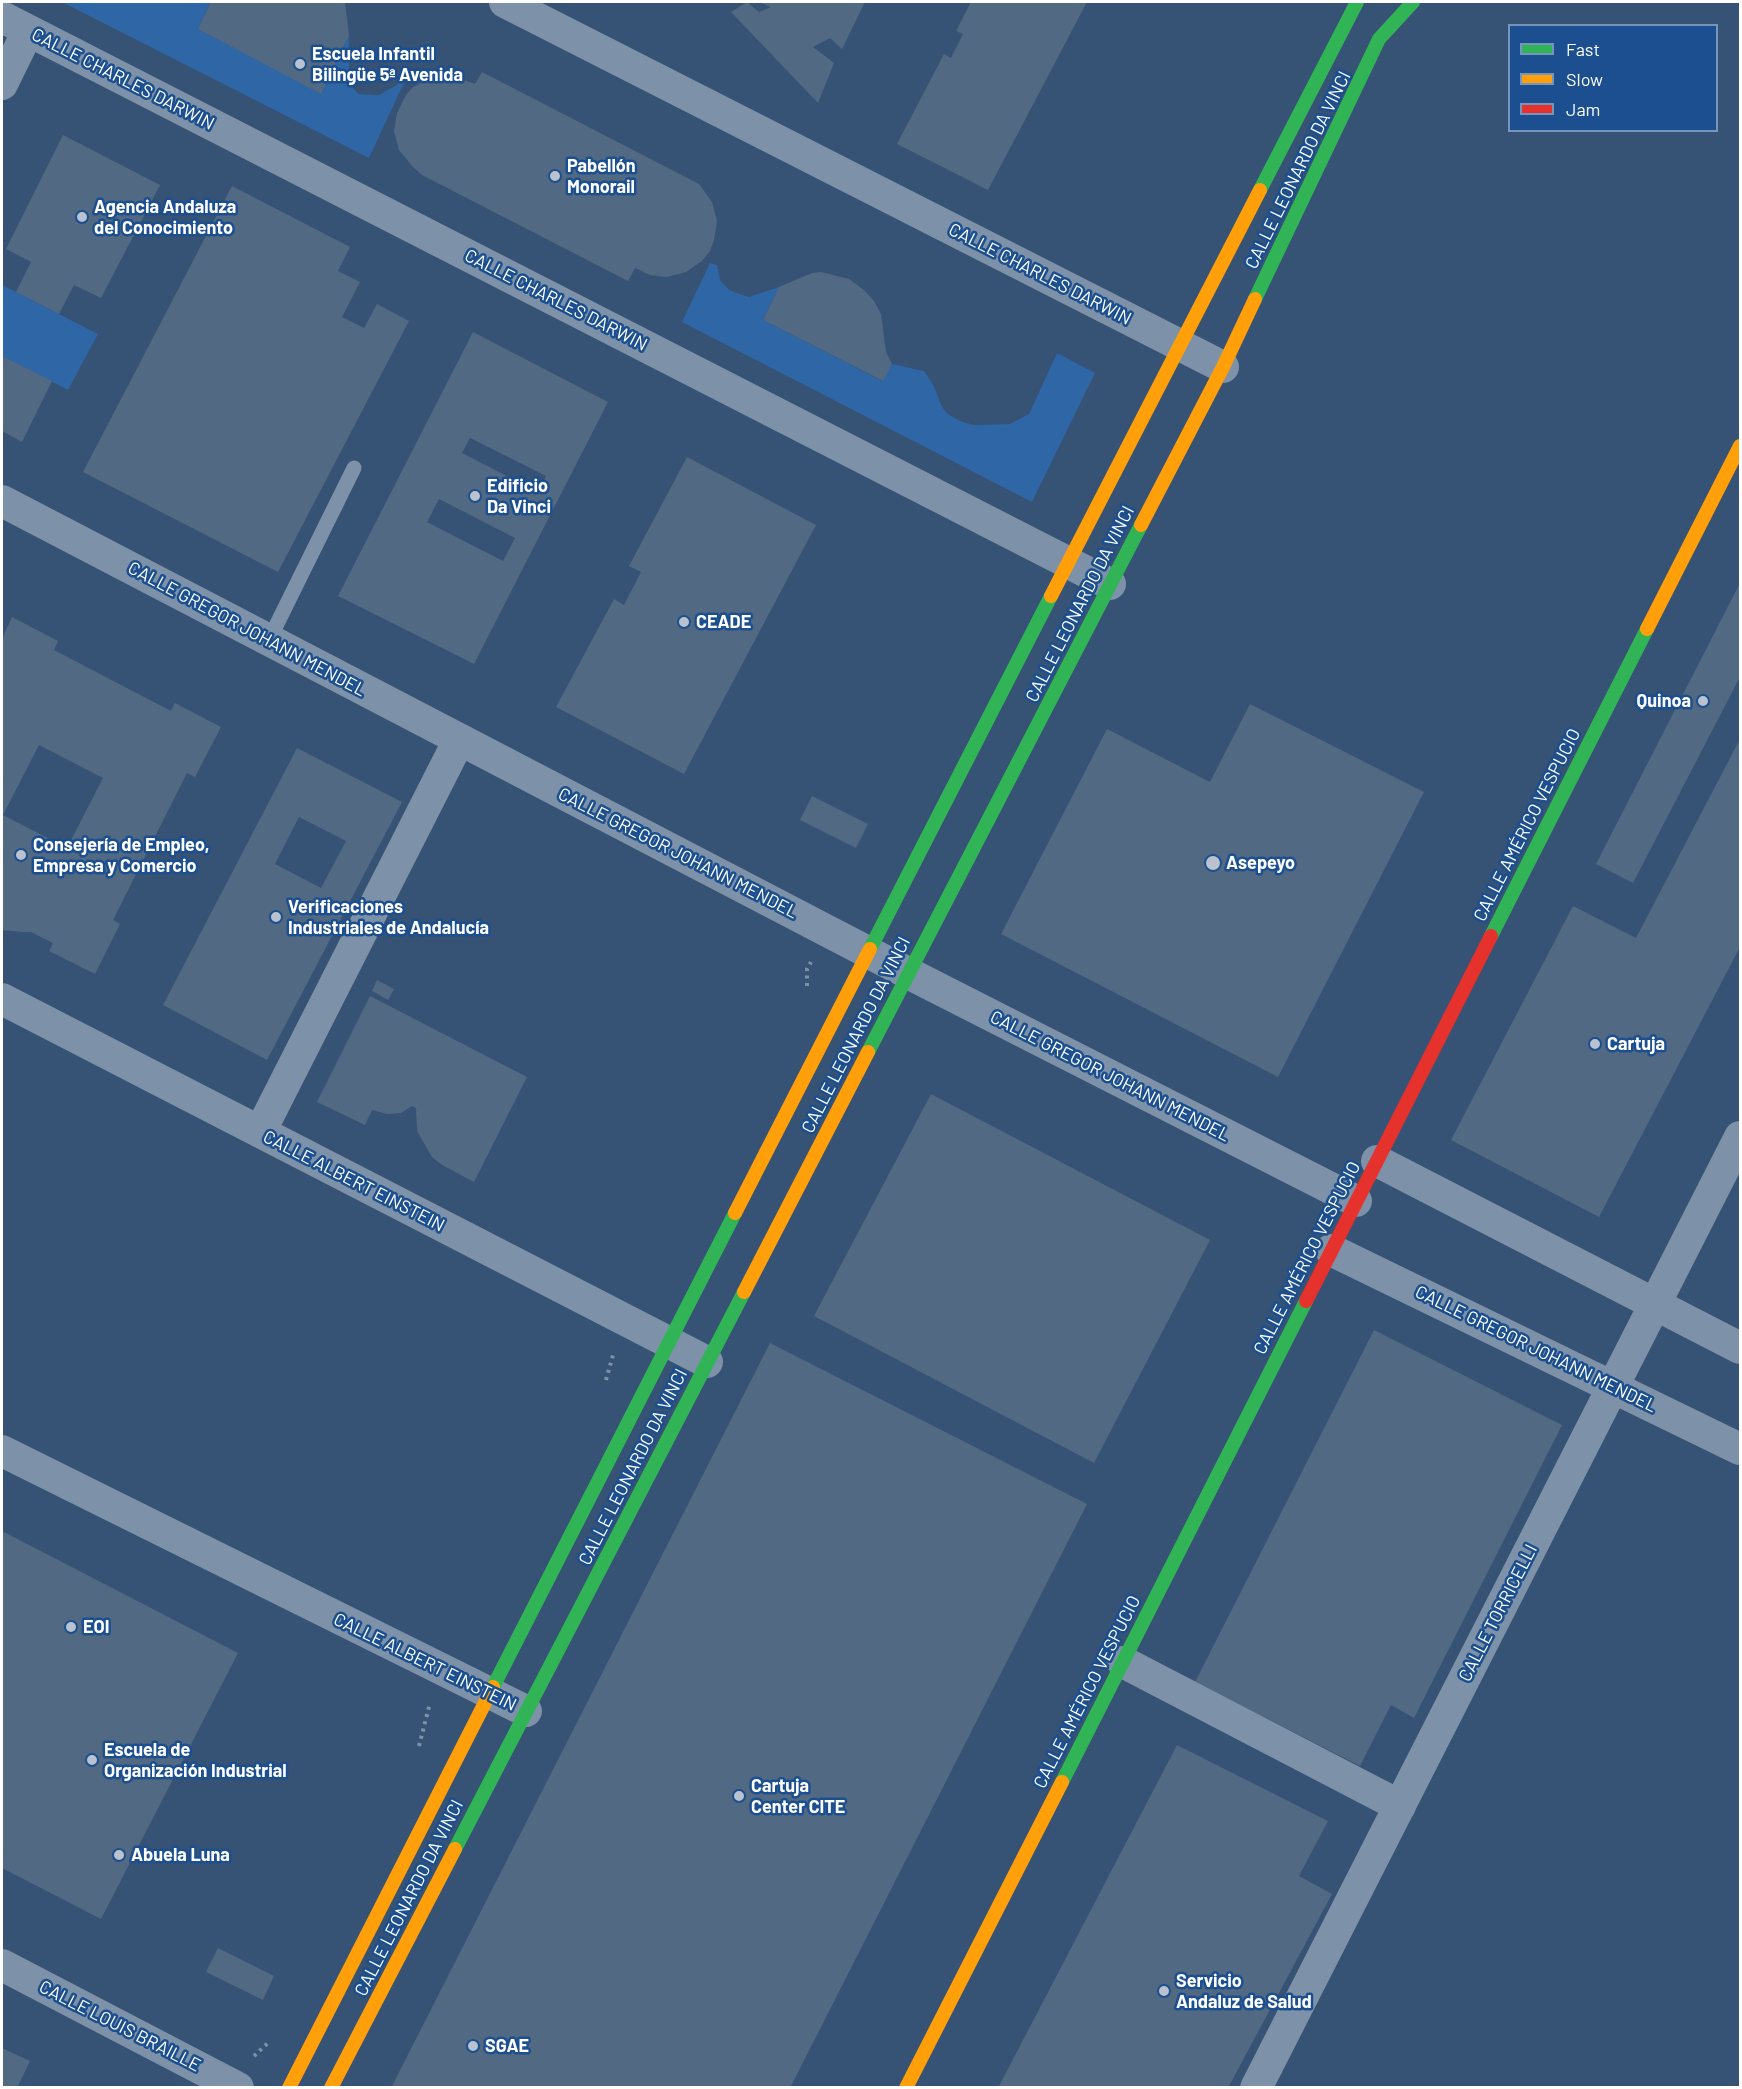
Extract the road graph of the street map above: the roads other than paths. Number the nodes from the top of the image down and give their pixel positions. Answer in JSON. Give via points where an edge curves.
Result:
{"nodes":[{"id":1,"x":505,"y":2,"type":"edge"},
{"id":2,"x":1357,"y":2,"type":"edge"},
{"id":3,"x":1412,"y":2,"type":"edge"},
{"id":4,"x":15,"y":24,"type":"edge"},
{"id":5,"x":2,"y":84,"type":"edge"},
{"id":6,"x":1180,"y":345,"type":"junction"},
{"id":7,"x":1223,"y":367,"type":"junction"},
{"id":8,"x":1740,"y":446,"type":"edge"},
{"id":9,"x":354,"y":468,"type":"dead end"},
{"id":10,"x":2,"y":501,"type":"edge"},
{"id":11,"x":1069,"y":562,"type":"junction"},
{"id":12,"x":1110,"y":584,"type":"junction"},
{"id":13,"x":269,"y":640,"type":"junction"},
{"id":14,"x":459,"y":740,"type":"junction"},
{"id":15,"x":868,"y":952,"type":"junction"},
{"id":16,"x":908,"y":973,"type":"junction"},
{"id":17,"x":2,"y":999,"type":"edge"},
{"id":18,"x":260,"y":1132,"type":"junction"},
{"id":19,"x":1740,"y":1137,"type":"edge"},
{"id":20,"x":1377,"y":1161,"type":"junction"},
{"id":21,"x":1356,"y":1201,"type":"junction"},
{"id":22,"x":1331,"y":1250,"type":"junction"},
{"id":23,"x":1655,"y":1304,"type":"junction"},
{"id":24,"x":669,"y":1343,"type":"junction"},
{"id":25,"x":1740,"y":1348,"type":"edge"},
{"id":26,"x":707,"y":1362,"type":"junction"},
{"id":27,"x":1613,"y":1387,"type":"junction"},
{"id":28,"x":1740,"y":1449,"type":"edge"},
{"id":29,"x":2,"y":1451,"type":"edge"},
{"id":30,"x":1123,"y":1662,"type":"junction"},
{"id":31,"x":489,"y":1694,"type":"junction"},
{"id":32,"x":526,"y":1712,"type":"junction"},
{"id":33,"x":1400,"y":1806,"type":"junction"},
{"id":34,"x":2,"y":1965,"type":"edge"},
{"id":35,"x":238,"y":2088,"type":"edge"},
{"id":36,"x":289,"y":2088,"type":"edge"},
{"id":37,"x":332,"y":2088,"type":"edge"},
{"id":38,"x":906,"y":2088,"type":"edge"},
{"id":39,"x":1256,"y":2088,"type":"edge"}],
"edges":[{"from":1,"to":6,"type":"street","name":"CALLE CHARLES DARWIN"},
{"from":2,"to":6,"type":"street","name":"CALLE LEONARDO DA VINCI"},
{"from":3,"to":7,"type":"street","name":"CALLE LEONARDO DA VINCI","via":[[1379,39]]},
{"from":4,"to":5,"type":"street"},
{"from":4,"to":11,"type":"street","name":"CALLE CHARLES DARWIN"},
{"from":6,"to":7,"type":"street","name":"CALLE CHARLES DARWIN"},
{"from":6,"to":11,"type":"street","name":"CALLE LEONARDO DA VINCI"},
{"from":7,"to":12,"type":"street","name":"CALLE LEONARDO DA VINCI"},
{"from":8,"to":20,"type":"street","name":"CALLE AMÉRICO VESPUCIO"},
{"from":9,"to":13,"type":"lane"},
{"from":10,"to":13,"type":"street","name":"CALLE GREGOR JOHANN MENDEL"},
{"from":11,"to":12,"type":"street","name":"CALLE CHARLES DARWIN"},
{"from":11,"to":15,"type":"street","name":"CALLE LEONARDO DA VINCI"},
{"from":12,"to":16,"type":"street","name":"CALLE LEONARDO DA VINCI"},
{"from":13,"to":14,"type":"street","name":"CALLE GREGOR JOHANN MENDEL"},
{"from":14,"to":15,"type":"street","name":"CALLE GREGOR JOHANN MENDEL"},
{"from":14,"to":18,"type":"street"},
{"from":15,"to":16,"type":"street","name":"CALLE GREGOR JOHANN MENDEL"},
{"from":15,"to":24,"type":"street","name":"CALLE LEONARDO DA VINCI"},
{"from":16,"to":21,"type":"street","name":"CALLE GREGOR JOHANN MENDEL"},
{"from":16,"to":26,"type":"street","name":"CALLE LEONARDO DA VINCI"},
{"from":17,"to":18,"type":"street","name":"CALLE ALBERT EINSTEIN"},
{"from":18,"to":24,"type":"street","name":"CALLE ALBERT EINSTEIN"},
{"from":19,"to":23,"type":"street","name":"CALLE TORRICELLI"},
{"from":20,"to":21,"type":"street","name":"CALLE AMÉRICO VESPUCIO"},
{"from":20,"to":23,"type":"street"},
{"from":21,"to":22,"type":"street","name":"CALLE AMÉRICO VESPUCIO"},
{"from":22,"to":27,"type":"street","name":"CALLE GREGOR JOHANN MENDEL"},
{"from":22,"to":30,"type":"street","name":"CALLE AMÉRICO VESPUCIO"},
{"from":23,"to":25,"type":"street"},
{"from":23,"to":27,"type":"street","name":"CALLE TORRICELLI"},
{"from":24,"to":26,"type":"street","name":"CALLE ALBERT EINSTEIN"},
{"from":24,"to":31,"type":"street","name":"CALLE LEONARDO DA VINCI"},
{"from":26,"to":32,"type":"street","name":"CALLE LEONARDO DA VINCI"},
{"from":27,"to":28,"type":"street","name":"CALLE GREGOR JOHANN MENDEL"},
{"from":27,"to":33,"type":"street","name":"CALLE TORRICELLI"},
{"from":29,"to":31,"type":"street","name":"CALLE ALBERT EINSTEIN"},
{"from":30,"to":33,"type":"street"},
{"from":30,"to":38,"type":"street","name":"CALLE AMÉRICO VESPUCIO"},
{"from":31,"to":32,"type":"street","name":"CALLE ALBERT EINSTEIN"},
{"from":31,"to":36,"type":"street","name":"CALLE LEONARDO DA VINCI"},
{"from":32,"to":37,"type":"street","name":"CALLE LEONARDO DA VINCI"},
{"from":33,"to":39,"type":"street","name":"CALLE TORRICELLI"},
{"from":34,"to":35,"type":"street","name":"CALLE LOUIS BRAILLE"}]}
